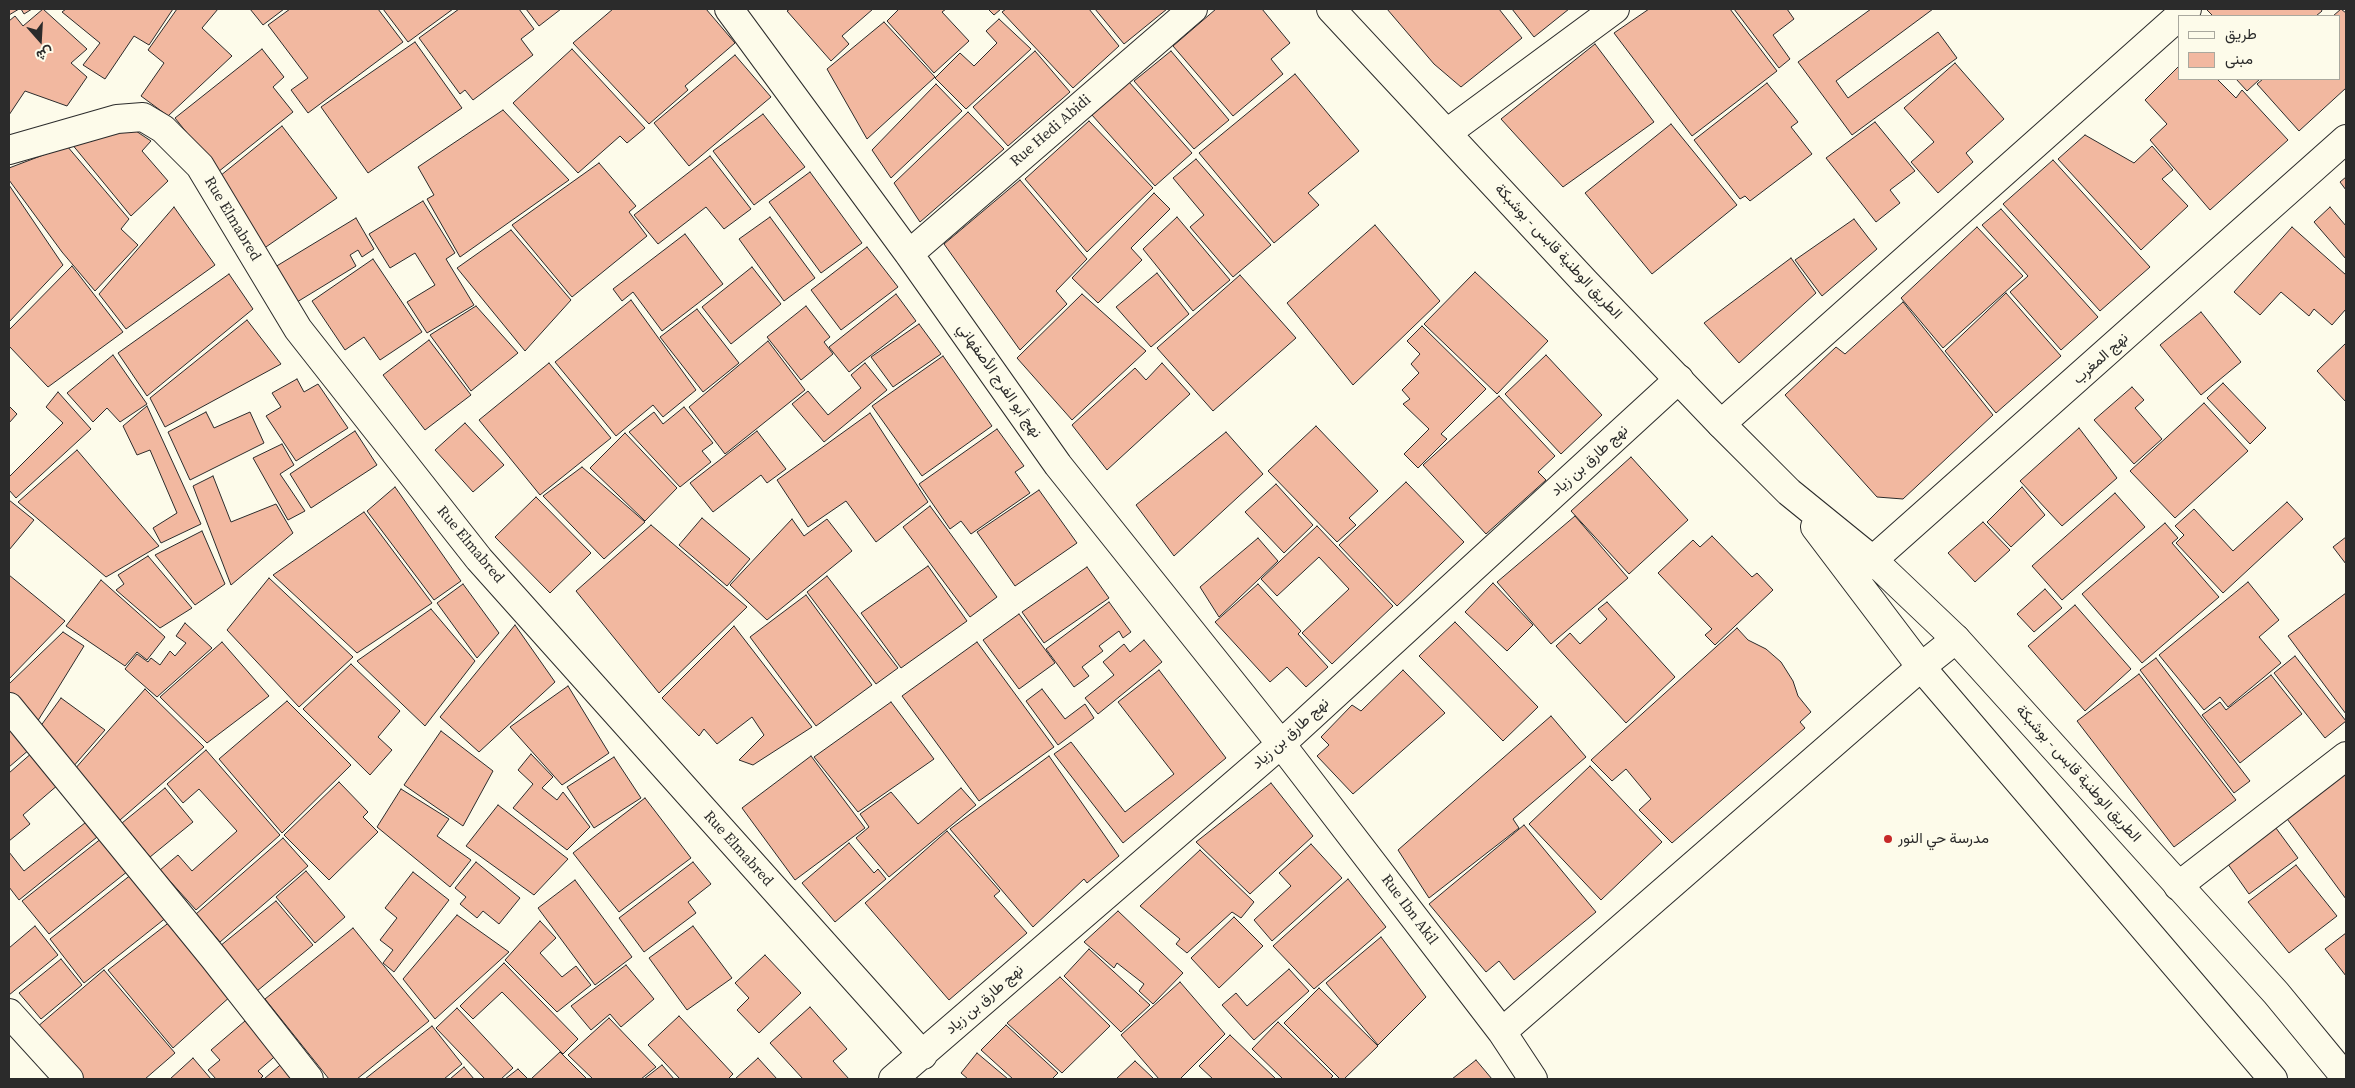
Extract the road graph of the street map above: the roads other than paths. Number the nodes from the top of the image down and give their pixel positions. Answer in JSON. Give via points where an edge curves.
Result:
{"nodes":[{"id":1,"x":729,"y":9,"type":"edge"},
{"id":2,"x":1193,"y":9,"type":"edge"},
{"id":3,"x":1331,"y":9,"type":"edge"},
{"id":4,"x":1615,"y":9,"type":"edge"},
{"id":5,"x":2178,"y":17,"type":"edge"},
{"id":6,"x":1446,"y":133,"type":"junction"},
{"id":7,"x":2346,"y":139,"type":"edge"},
{"id":8,"x":9,"y":150,"type":"edge"},
{"id":9,"x":909,"y":254,"type":"junction"},
{"id":10,"x":1679,"y":379,"type":"junction"},
{"id":11,"x":1721,"y":424,"type":"junction"},
{"id":12,"x":1864,"y":569,"type":"junction"},
{"id":13,"x":1956,"y":639,"type":"junction"},
{"id":14,"x":1921,"y":667,"type":"junction"},
{"id":15,"x":9,"y":707,"type":"edge"},
{"id":16,"x":1281,"y":744,"type":"junction"},
{"id":17,"x":2346,"y":756,"type":"edge"},
{"id":18,"x":2178,"y":886,"type":"junction"},
{"id":19,"x":9,"y":1013,"type":"edge"},
{"id":20,"x":1502,"y":1032,"type":"junction"},
{"id":21,"x":923,"y":1055,"type":"junction"},
{"id":22,"x":2346,"y":1077,"type":"edge"},
{"id":23,"x":69,"y":1079,"type":"edge"},
{"id":24,"x":309,"y":1079,"type":"edge"},
{"id":25,"x":893,"y":1079,"type":"edge"},
{"id":26,"x":1533,"y":1079,"type":"edge"},
{"id":27,"x":2273,"y":1079,"type":"edge"}],
"edges":[{"from":1,"to":9,"type":"street","name":"نهج أبو الفرج الأصفهاني"},
{"from":2,"to":9,"type":"street","name":"Rue Hedi Abidi"},
{"from":3,"to":6,"type":"street","name":"الطريق الوطنية قابس - بوشبكة"},
{"from":4,"to":6,"type":"street"},
{"from":5,"to":11,"type":"street"},
{"from":6,"to":10,"type":"street","name":"الطريق الوطنية قابس - بوشبكة"},
{"from":7,"to":12,"type":"street","name":"نهج المغرب"},
{"from":8,"to":21,"type":"street","name":"Rue Elmabred","via":[[116,119],[143,117],[163,129],[200,166],[298,329],[479,559]]},
{"from":9,"to":16,"type":"street","name":"نهج أبو الفرج الأصفهاني","via":[[1058,465]]},
{"from":10,"to":11,"type":"street","name":"الطريق الوطنية قابس - بوشبكة"},
{"from":10,"to":16,"type":"street","name":"نهج طارق بن زياد"},
{"from":11,"to":12,"type":"street","name":"الطريق الوطنية قابس - بوشبكة"},
{"from":12,"to":13,"type":"street","name":"الطريق الوطنية قابس - بوشبكة"},
{"from":12,"to":14,"type":"street","name":"الطريق الوطنية قابس - بوشبكة"},
{"from":13,"to":14,"type":"street"},
{"from":13,"to":18,"type":"street","name":"الطريق الوطنية قابس - بوشبكة"},
{"from":14,"to":20,"type":"street"},
{"from":14,"to":27,"type":"street","name":"الطريق الوطنية قابس - بوشبكة"},
{"from":15,"to":24,"type":"street"},
{"from":16,"to":20,"type":"street","name":"Rue Ibn Akil"},
{"from":16,"to":21,"type":"street","name":"نهج طارق بن زياد"},
{"from":17,"to":18,"type":"street"},
{"from":18,"to":22,"type":"street","name":"الطريق الوطنية قابس - بوشبكة","via":[[2276,993]]},
{"from":19,"to":23,"type":"street"},
{"from":20,"to":26,"type":"street","name":"Rue Ibn Akil"},
{"from":21,"to":25,"type":"street","name":"نهج طارق بن زياد"}]}
